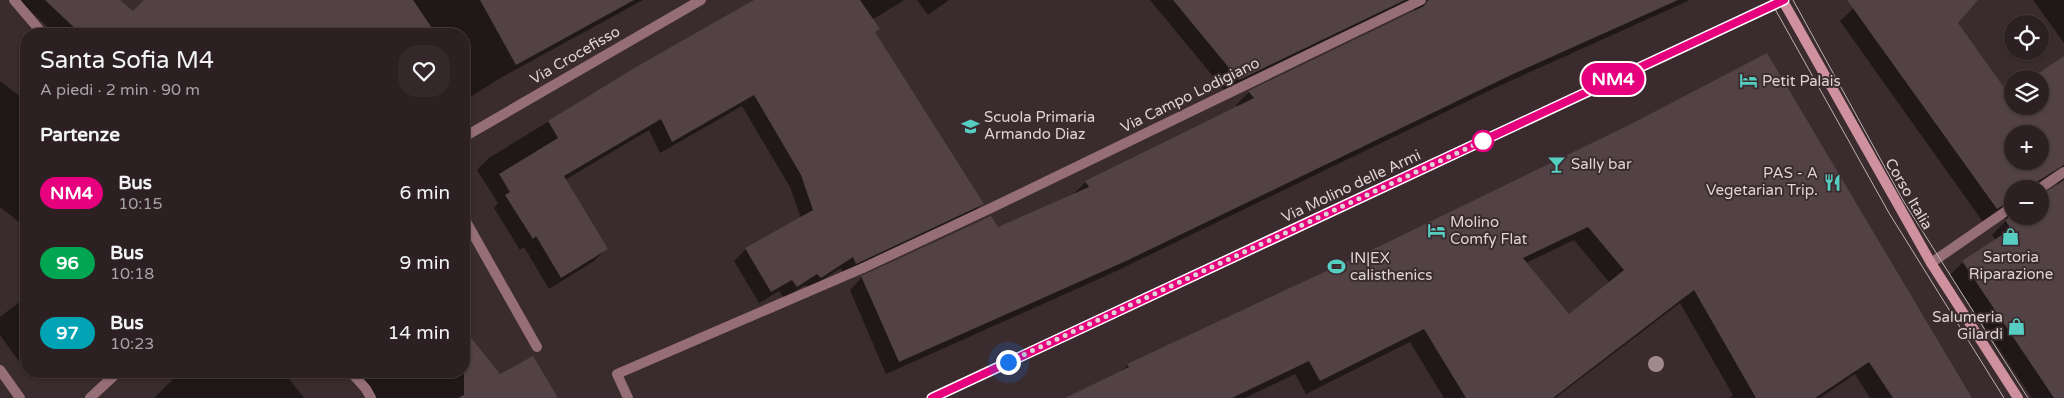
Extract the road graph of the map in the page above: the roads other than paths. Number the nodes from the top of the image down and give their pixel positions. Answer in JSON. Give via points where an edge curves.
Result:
{"nodes":[{"id":1,"x":14,"y":0,"type":"edge"},
{"id":2,"x":701,"y":0,"type":"edge"},
{"id":3,"x":1421,"y":0,"type":"edge"},
{"id":4,"x":1783,"y":0,"type":"edge"},
{"id":5,"x":38,"y":28,"type":"edge"},
{"id":6,"x":470,"y":134,"type":"edge"},
{"id":7,"x":2064,"y":172,"type":"edge"},
{"id":8,"x":2049,"y":182,"type":"edge"},
{"id":9,"x":2004,"y":213,"type":"edge"},
{"id":10,"x":470,"y":229,"type":"edge"},
{"id":11,"x":1931,"y":263,"type":"junction"},
{"id":12,"x":537,"y":347,"type":"dead end"},
{"id":13,"x":0,"y":370,"type":"edge"},
{"id":14,"x":111,"y":378,"type":"edge"},
{"id":15,"x":356,"y":378,"type":"edge"},
{"id":16,"x":20,"y":398,"type":"edge"},
{"id":17,"x":90,"y":398,"type":"edge"},
{"id":18,"x":370,"y":398,"type":"edge"},
{"id":19,"x":628,"y":398,"type":"edge"},
{"id":20,"x":932,"y":398,"type":"edge"},
{"id":21,"x":2018,"y":398,"type":"edge"}],
"edges":[{"from":1,"to":5,"type":"street"},
{"from":2,"to":6,"type":"street","name":"Via Crocefisso"},
{"from":3,"to":19,"type":"street","name":"Via Campo Lodigiano","via":[[863,268],[617,374]]},
{"from":4,"to":11,"type":"street","name":"Corso Italia"},
{"from":4,"to":20,"type":"street","name":"Via Molino delle Armi"},
{"from":7,"to":8,"type":"street"},
{"from":9,"to":11,"type":"street"},
{"from":10,"to":12,"type":"street"},
{"from":11,"to":21,"type":"street","name":"Corso Italia"},
{"from":13,"to":16,"type":"street"},
{"from":14,"to":17,"type":"street"},
{"from":15,"to":18,"type":"street"}]}
